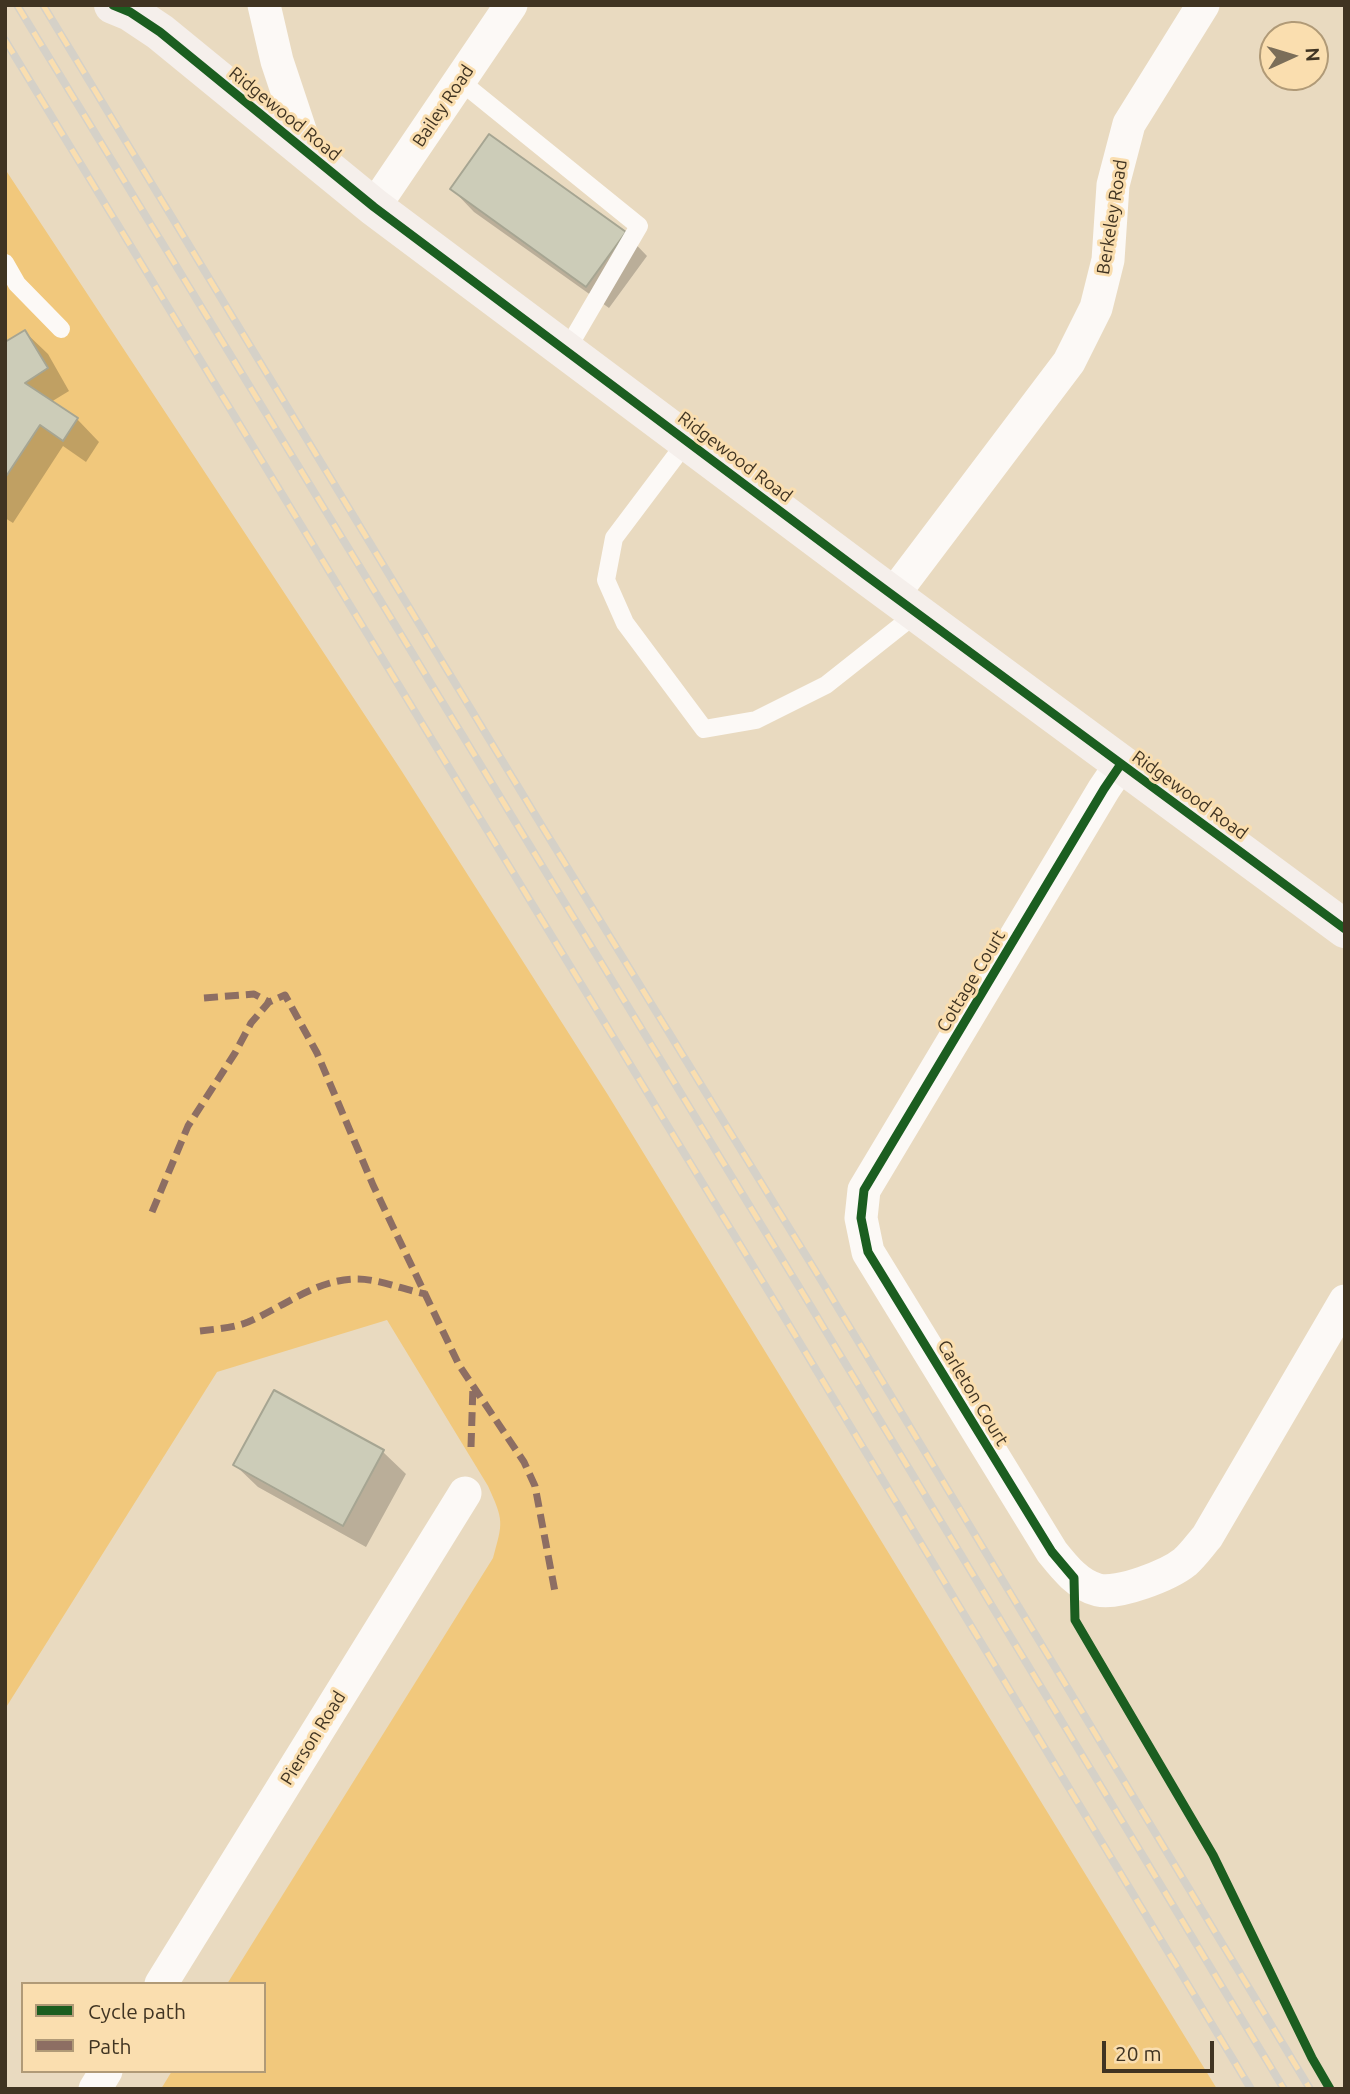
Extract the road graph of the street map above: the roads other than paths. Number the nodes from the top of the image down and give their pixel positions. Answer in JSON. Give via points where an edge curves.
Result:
{"nodes":[{"id":1,"x":113,"y":5,"type":"edge"},
{"id":2,"x":264,"y":5,"type":"edge"},
{"id":3,"x":511,"y":5,"type":"edge"},
{"id":4,"x":1203,"y":5,"type":"edge"},
{"id":5,"x":460,"y":81,"type":"junction"},
{"id":6,"x":308,"y":154,"type":"junction"},
{"id":7,"x":374,"y":207,"type":"junction"},
{"id":8,"x":5,"y":263,"type":"edge"},
{"id":9,"x":61,"y":329,"type":"dead end"},
{"id":10,"x":566,"y":351,"type":"junction"},
{"id":11,"x":687,"y":441,"type":"junction"},
{"id":12,"x":905,"y":604,"type":"junction"},
{"id":13,"x":1121,"y":764,"type":"junction"},
{"id":14,"x":1345,"y":929,"type":"edge"},
{"id":15,"x":861,"y":1218,"type":"joint"},
{"id":16,"x":1345,"y":1301,"type":"edge"},
{"id":17,"x":464,"y":1493,"type":"dead end"},
{"id":18,"x":161,"y":1982,"type":"edge"},
{"id":19,"x":105,"y":2073,"type":"edge"},
{"id":20,"x":96,"y":2089,"type":"edge"}],
"edges":[{"from":1,"to":6,"type":"street","name":"Ridgewood Road","via":[[160,32]]},
{"from":2,"to":6,"type":"street"},
{"from":3,"to":5,"type":"street","name":"Bailey Road"},
{"from":4,"to":12,"type":"street","name":"Berkeley Road","via":[[1129,124],[1114,185],[1108,260],[1096,308],[1069,362]]},
{"from":5,"to":7,"type":"street","name":"Bailey Road"},
{"from":5,"to":10,"type":"lane","via":[[639,226]]},
{"from":6,"to":7,"type":"street","name":"Ridgewood Road"},
{"from":7,"to":10,"type":"street","name":"Ridgewood Road"},
{"from":8,"to":9,"type":"lane","via":[[17,284]]},
{"from":10,"to":11,"type":"street","name":"Ridgewood Road"},
{"from":11,"to":12,"type":"street","name":"Ridgewood Road"},
{"from":11,"to":12,"type":"lane","via":[[614,538],[606,580],[625,623],[704,729],[756,720],[827,685]]},
{"from":12,"to":13,"type":"street","name":"Ridgewood Road"},
{"from":13,"to":14,"type":"street","name":"Ridgewood Road"},
{"from":13,"to":15,"type":"street","name":"Cottage Court","via":[[864,1190]]},
{"from":15,"to":16,"type":"street","name":"Carleton Court","via":[[868,1252],[1052,1552],[1074,1577],[1098,1591],[1160,1577],[1185,1562],[1207,1537]]},
{"from":17,"to":18,"type":"street","name":"Pierson Road"},
{"from":19,"to":20,"type":"street"}]}
